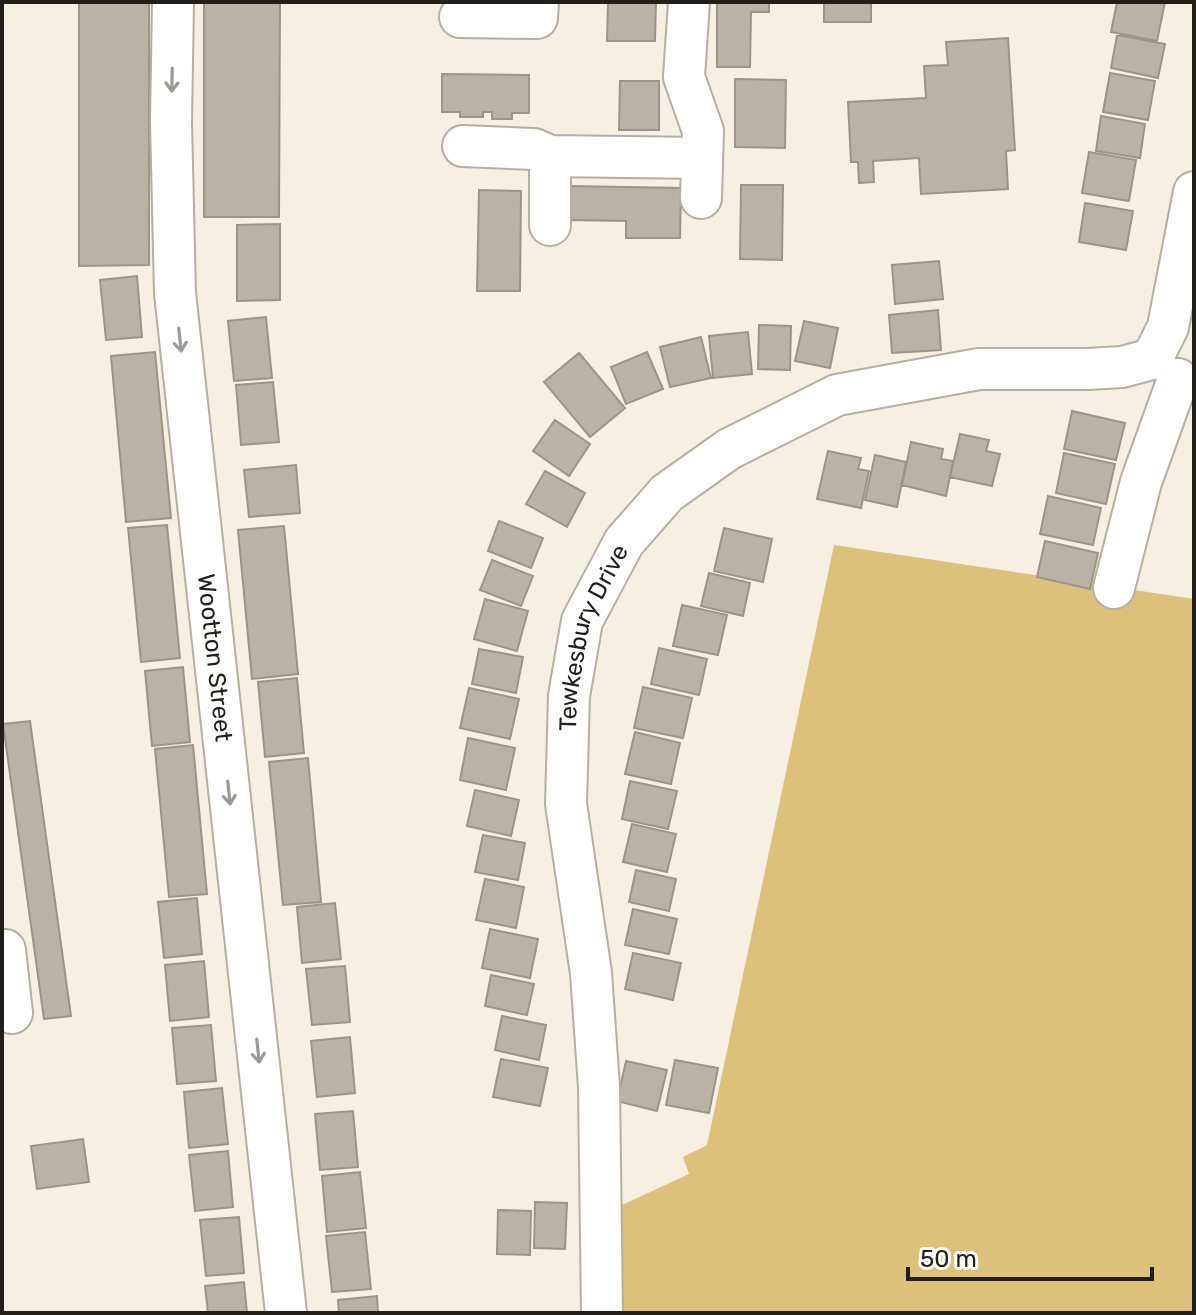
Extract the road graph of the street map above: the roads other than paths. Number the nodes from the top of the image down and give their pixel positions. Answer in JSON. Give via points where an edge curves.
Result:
{"nodes":[{"id":1,"x":173,"y":2,"type":"edge"},
{"id":2,"x":538,"y":2,"type":"edge"},
{"id":3,"x":689,"y":2,"type":"edge"},
{"id":4,"x":460,"y":17,"type":"dead end"},
{"id":5,"x":463,"y":146,"type":"dead end"},
{"id":6,"x":568,"y":156,"type":"junction"},
{"id":7,"x":702,"y":158,"type":"junction"},
{"id":8,"x":1194,"y":192,"type":"edge"},
{"id":9,"x":701,"y":198,"type":"dead end"},
{"id":10,"x":550,"y":225,"type":"dead end"},
{"id":11,"x":1175,"y":374,"type":"edge"},
{"id":12,"x":1114,"y":588,"type":"dead end"},
{"id":13,"x":3,"y":943,"type":"edge"},
{"id":14,"x":12,"y":1013,"type":"dead end"},
{"id":15,"x":286,"y":1313,"type":"edge"},
{"id":16,"x":602,"y":1313,"type":"edge"}],
"edges":[{"from":1,"to":15,"type":"street","name":"Wootton Street","one_way":true,"via":[[175,293]]},
{"from":2,"to":4,"type":"street","via":[[537,18]]},
{"from":3,"to":7,"type":"street","via":[[684,77],[703,131]]},
{"from":5,"to":6,"type":"street"},
{"from":6,"to":7,"type":"street"},
{"from":6,"to":10,"type":"street"},
{"from":7,"to":9,"type":"street"},
{"from":8,"to":11,"type":"street","via":[[1168,327]]},
{"from":11,"to":12,"type":"street"},
{"from":11,"to":16,"type":"street","name":"Tewkesbury Drive","via":[[1122,367],[979,369],[837,395],[729,449],[667,493],[624,542],[582,621],[569,696],[566,804],[591,973],[599,1087]]},
{"from":13,"to":14,"type":"street"}]}
